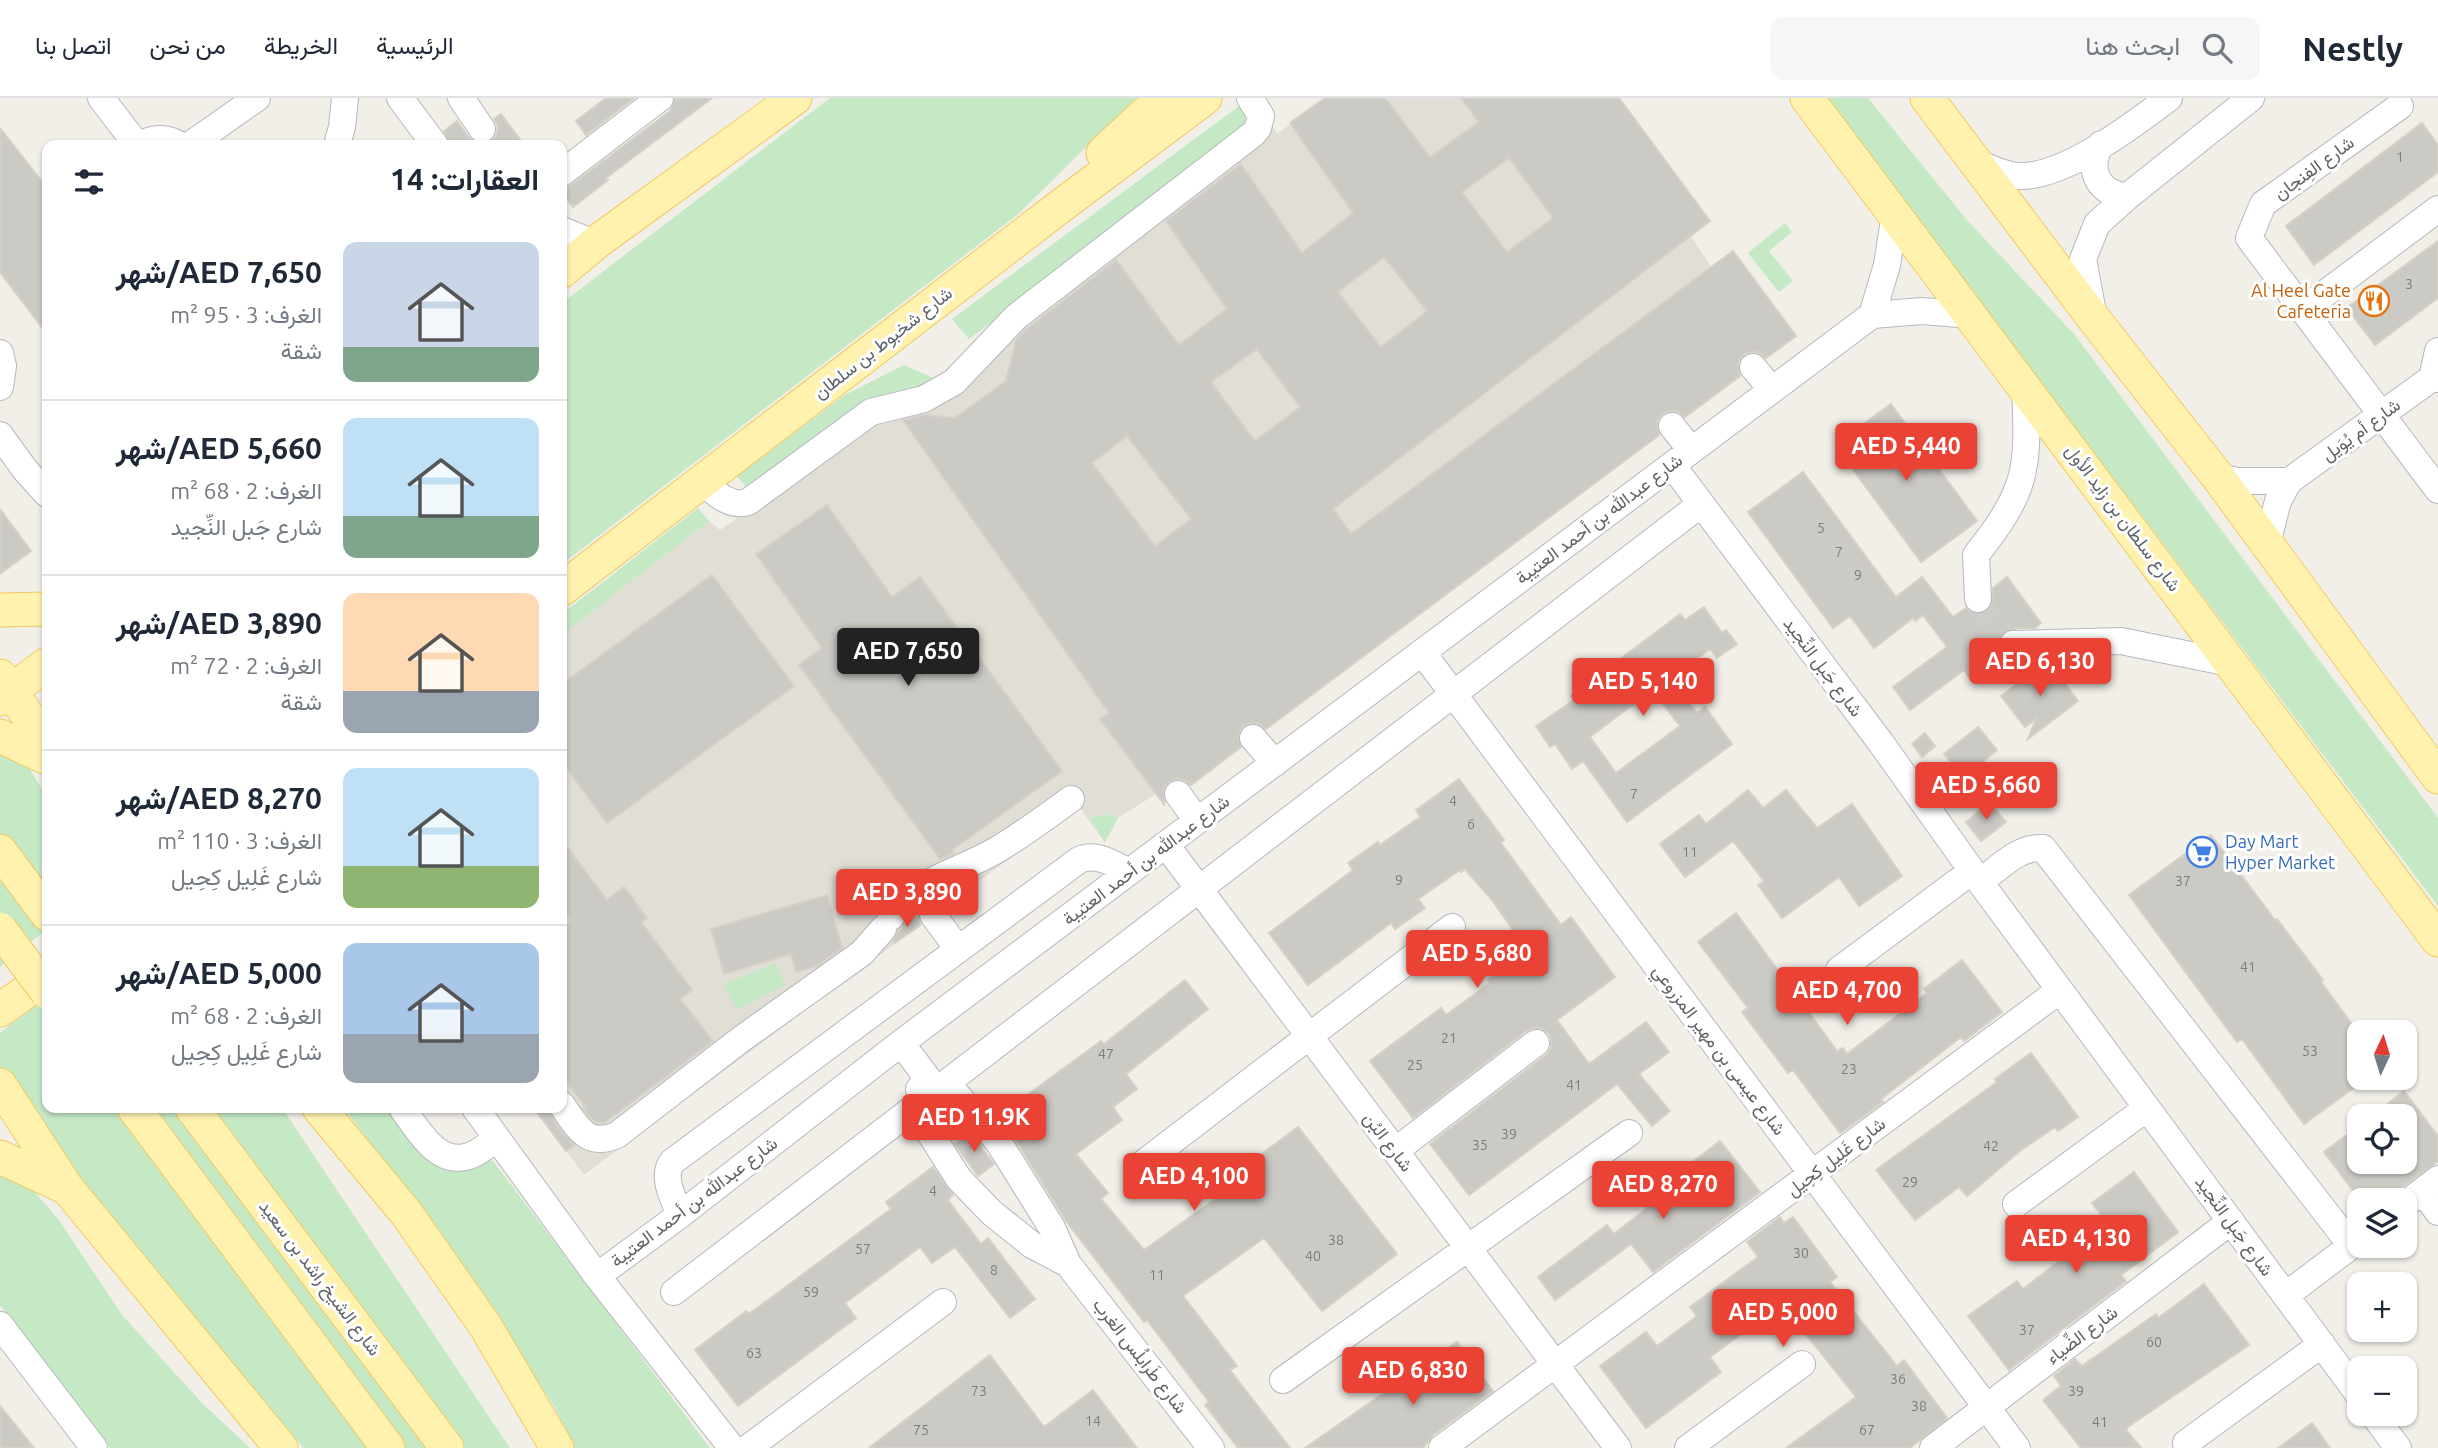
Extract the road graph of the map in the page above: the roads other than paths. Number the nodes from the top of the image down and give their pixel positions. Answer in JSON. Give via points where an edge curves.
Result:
{"nodes":[{"id":1,"x":101,"y":98,"type":"edge"},
{"id":2,"x":257,"y":98,"type":"edge"},
{"id":3,"x":345,"y":98,"type":"edge"},
{"id":4,"x":400,"y":98,"type":"edge"},
{"id":5,"x":461,"y":98,"type":"edge"},
{"id":6,"x":660,"y":98,"type":"edge"},
{"id":7,"x":795,"y":98,"type":"edge"},
{"id":8,"x":1162,"y":98,"type":"edge"},
{"id":9,"x":1180,"y":98,"type":"edge"},
{"id":10,"x":1205,"y":98,"type":"edge"},
{"id":11,"x":1250,"y":98,"type":"edge"},
{"id":12,"x":1807,"y":98,"type":"edge"},
{"id":13,"x":2169,"y":98,"type":"edge"},
{"id":14,"x":2251,"y":98,"type":"edge"},
{"id":15,"x":1924,"y":101,"type":"edge"},
{"id":16,"x":2400,"y":106,"type":"dead end"},
{"id":17,"x":482,"y":129,"type":"dead end"},
{"id":18,"x":1154,"y":137,"type":"junction"},
{"id":19,"x":135,"y":140,"type":"edge"},
{"id":20,"x":197,"y":140,"type":"edge"},
{"id":21,"x":338,"y":140,"type":"edge"},
{"id":22,"x":431,"y":140,"type":"edge"},
{"id":23,"x":2101,"y":144,"type":"junction"},
{"id":24,"x":1976,"y":163,"type":"junction"},
{"id":25,"x":567,"y":169,"type":"edge"},
{"id":26,"x":2128,"y":196,"type":"junction"},
{"id":27,"x":1066,"y":202,"type":"junction"},
{"id":28,"x":2438,"y":209,"type":"edge"},
{"id":29,"x":1895,"y":213,"type":"junction"},
{"id":30,"x":567,"y":232,"type":"edge"},
{"id":31,"x":598,"y":241,"type":"junction"},
{"id":32,"x":567,"y":267,"type":"edge"},
{"id":33,"x":2303,"y":310,"type":"junction"},
{"id":34,"x":1872,"y":315,"type":"junction"},
{"id":35,"x":1972,"y":315,"type":"junction"},
{"id":36,"x":2094,"y":319,"type":"junction"},
{"id":37,"x":2438,"y":351,"type":"edge"},
{"id":38,"x":0,"y":353,"type":"edge"},
{"id":39,"x":1753,"y":367,"type":"dead end"},
{"id":40,"x":2435,"y":379,"type":"edge"},
{"id":41,"x":2025,"y":385,"type":"junction"},
{"id":42,"x":0,"y":387,"type":"edge"},
{"id":43,"x":1772,"y":390,"type":"junction"},
{"id":44,"x":2381,"y":415,"type":"junction"},
{"id":45,"x":1672,"y":426,"type":"dead end"},
{"id":46,"x":0,"y":435,"type":"edge"},
{"id":47,"x":1682,"y":458,"type":"junction"},
{"id":48,"x":37,"y":476,"type":"edge"},
{"id":49,"x":2218,"y":477,"type":"junction"},
{"id":50,"x":701,"y":481,"type":"junction"},
{"id":51,"x":2289,"y":481,"type":"junction"},
{"id":52,"x":2438,"y":490,"type":"edge"},
{"id":53,"x":1701,"y":504,"type":"junction"},
{"id":54,"x":2267,"y":544,"type":"junction"},
{"id":55,"x":567,"y":585,"type":"edge"},
{"id":56,"x":1978,"y":599,"type":"tunnel mouth"},
{"id":57,"x":42,"y":609,"type":"edge"},
{"id":58,"x":0,"y":610,"type":"edge"},
{"id":59,"x":2012,"y":644,"type":"dead end"},
{"id":60,"x":1422,"y":652,"type":"junction"},
{"id":61,"x":2230,"y":663,"type":"junction"},
{"id":62,"x":42,"y":667,"type":"edge"},
{"id":63,"x":4,"y":689,"type":"edge"},
{"id":64,"x":1454,"y":695,"type":"junction"},
{"id":65,"x":0,"y":736,"type":"edge"},
{"id":66,"x":42,"y":737,"type":"edge"},
{"id":67,"x":1253,"y":738,"type":"dead end"},
{"id":68,"x":42,"y":755,"type":"edge"},
{"id":69,"x":1275,"y":763,"type":"junction"},
{"id":70,"x":2438,"y":777,"type":"edge"},
{"id":71,"x":1178,"y":794,"type":"dead end"},
{"id":72,"x":1071,"y":799,"type":"dead end"},
{"id":73,"x":1196,"y":821,"type":"junction"},
{"id":74,"x":1166,"y":845,"type":"junction"},
{"id":75,"x":0,"y":851,"type":"edge"},
{"id":76,"x":1129,"y":872,"type":"junction"},
{"id":77,"x":1976,"y":876,"type":"junction"},
{"id":78,"x":1199,"y":890,"type":"junction"},
{"id":79,"x":924,"y":903,"type":"junction"},
{"id":80,"x":42,"y":907,"type":"edge"},
{"id":81,"x":1452,"y":927,"type":"dead end"},
{"id":82,"x":0,"y":929,"type":"edge"},
{"id":83,"x":2438,"y":940,"type":"edge"},
{"id":84,"x":958,"y":949,"type":"junction"},
{"id":85,"x":1839,"y":970,"type":"dead end"},
{"id":86,"x":2060,"y":990,"type":"junction"},
{"id":87,"x":24,"y":994,"type":"edge"},
{"id":88,"x":1309,"y":1036,"type":"junction"},
{"id":89,"x":1536,"y":1044,"type":"dead end"},
{"id":90,"x":896,"y":1047,"type":"junction"},
{"id":91,"x":0,"y":1085,"type":"edge"},
{"id":92,"x":930,"y":1095,"type":"junction"},
{"id":93,"x":2147,"y":1108,"type":"junction"},
{"id":94,"x":567,"y":1111,"type":"edge"},
{"id":95,"x":138,"y":1113,"type":"edge"},
{"id":96,"x":196,"y":1113,"type":"edge"},
{"id":97,"x":323,"y":1113,"type":"edge"},
{"id":98,"x":406,"y":1113,"type":"edge"},
{"id":99,"x":479,"y":1113,"type":"edge"},
{"id":100,"x":1629,"y":1133,"type":"dead end"},
{"id":101,"x":497,"y":1139,"type":"junction"},
{"id":102,"x":1395,"y":1151,"type":"junction"},
{"id":103,"x":0,"y":1157,"type":"edge"},
{"id":104,"x":1137,"y":1168,"type":"dead end"},
{"id":105,"x":1812,"y":1174,"type":"junction"},
{"id":106,"x":67,"y":1188,"type":"junction"},
{"id":107,"x":2016,"y":1204,"type":"dead end"},
{"id":108,"x":680,"y":1215,"type":"junction"},
{"id":109,"x":2231,"y":1221,"type":"junction"},
{"id":110,"x":2347,"y":1233,"type":"edge"},
{"id":111,"x":1468,"y":1248,"type":"junction"},
{"id":112,"x":2347,"y":1249,"type":"edge"},
{"id":113,"x":1068,"y":1264,"type":"junction"},
{"id":114,"x":597,"y":1276,"type":"junction"},
{"id":115,"x":674,"y":1292,"type":"dead end"},
{"id":116,"x":2286,"y":1296,"type":"junction"},
{"id":117,"x":943,"y":1302,"type":"dead end"},
{"id":118,"x":0,"y":1325,"type":"edge"},
{"id":119,"x":2322,"y":1344,"type":"junction"},
{"id":120,"x":1802,"y":1364,"type":"dead end"},
{"id":121,"x":1555,"y":1365,"type":"junction"},
{"id":122,"x":2347,"y":1378,"type":"edge"},
{"id":123,"x":1283,"y":1380,"type":"dead end"},
{"id":124,"x":1987,"y":1408,"type":"junction"},
{"id":125,"x":2382,"y":1426,"type":"edge"},
{"id":126,"x":2186,"y":1443,"type":"dead end"},
{"id":127,"x":94,"y":1448,"type":"edge"},
{"id":128,"x":281,"y":1448,"type":"edge"},
{"id":129,"x":388,"y":1448,"type":"edge"},
{"id":130,"x":447,"y":1448,"type":"edge"},
{"id":131,"x":557,"y":1448,"type":"edge"},
{"id":132,"x":732,"y":1448,"type":"edge"},
{"id":133,"x":748,"y":1448,"type":"edge"},
{"id":134,"x":1211,"y":1448,"type":"edge"},
{"id":135,"x":1442,"y":1448,"type":"edge"},
{"id":136,"x":1618,"y":1448,"type":"edge"},
{"id":137,"x":1688,"y":1448,"type":"edge"},
{"id":138,"x":1933,"y":1448,"type":"edge"},
{"id":139,"x":2017,"y":1448,"type":"edge"},
{"id":140,"x":2398,"y":1448,"type":"edge"}],
"edges":[{"from":1,"to":19,"type":"street"},
{"from":2,"to":20,"type":"street"},
{"from":3,"to":21,"type":"street"},
{"from":4,"to":22,"type":"street"},
{"from":5,"to":17,"type":"street"},
{"from":6,"to":25,"type":"street"},
{"from":7,"to":31,"type":"main road"},
{"from":8,"to":27,"type":"main road","via":[[1113,141]]},
{"from":9,"to":18,"type":"main road"},
{"from":10,"to":18,"type":"main road","name":"شارع شخبوط بن سلطان"},
{"from":11,"to":50,"type":"street","via":[[1261,116],[1253,134],[1016,317],[954,382],[924,399],[871,412],[748,502],[731,502]]},
{"from":12,"to":29,"type":"main road","name":"شارع سلطان بن زايد الأول"},
{"from":13,"to":23,"type":"street"},
{"from":14,"to":26,"type":"street"},
{"from":15,"to":24,"type":"main road"},
{"from":16,"to":33,"type":"street","name":"شارع الفِنجان","via":[[2263,204],[2249,238]]},
{"from":18,"to":27,"type":"main road","name":"شارع شخبوط بن سلطان"},
{"from":23,"to":24,"type":"street","via":[[2050,172],[2017,176]]},
{"from":23,"to":26,"type":"street","via":[[2094,174],[2099,184]]},
{"from":24,"to":36,"type":"main road"},
{"from":26,"to":36,"type":"street","via":[[2098,223],[2083,259]]},
{"from":27,"to":50,"type":"main road","name":"شارع شخبوط بن سلطان"},
{"from":28,"to":33,"type":"street"},
{"from":29,"to":34,"type":"street","via":[[1887,265]]},
{"from":29,"to":35,"type":"main road","name":"شارع سلطان بن زايد الأول"},
{"from":30,"to":31,"type":"street"},
{"from":31,"to":32,"type":"main road"},
{"from":33,"to":44,"type":"street","name":"شارع الفِنجان"},
{"from":34,"to":35,"type":"street"},
{"from":34,"to":43,"type":"street","name":"شارع عبدالله بن أحمد العتيبة"},
{"from":35,"to":41,"type":"main road","name":"شارع سلطان بن زايد الأول"},
{"from":36,"to":49,"type":"main road"},
{"from":37,"to":40,"type":"street","name":"شارع أم يُوَيل"},
{"from":38,"to":42,"type":"street"},
{"from":39,"to":43,"type":"street"},
{"from":40,"to":44,"type":"street","name":"شارع أم يُوَيل"},
{"from":41,"to":56,"type":"street","via":[[2027,432],[2021,479],[1999,525],[1976,555]]},
{"from":41,"to":61,"type":"main road","name":"شارع سلطان بن زايد الأول"},
{"from":43,"to":47,"type":"street","name":"شارع عبدالله بن أحمد العتيبة"},
{"from":44,"to":51,"type":"street","name":"شارع أم يُوَيل"},
{"from":44,"to":52,"type":"street","name":"شارع الفِنجان"},
{"from":45,"to":47,"type":"street","name":"شارع جَبل النِّجيد"},
{"from":46,"to":48,"type":"street"},
{"from":47,"to":53,"type":"street","name":"شارع جَبل النِّجيد"},
{"from":47,"to":60,"type":"street","name":"شارع عبدالله بن أحمد العتيبة"},
{"from":49,"to":51,"type":"street"},
{"from":49,"to":54,"type":"main road"},
{"from":50,"to":55,"type":"main road","name":"شارع شخبوط بن سلطان"},
{"from":51,"to":54,"type":"street","via":[[2278,501]]},
{"from":53,"to":64,"type":"street"},
{"from":53,"to":77,"type":"street","name":"شارع جَبل النِّجيد"},
{"from":54,"to":70,"type":"main road"},
{"from":57,"to":58,"type":"main road"},
{"from":59,"to":61,"type":"street","via":[[2121,641]]},
{"from":60,"to":64,"type":"street","name":"شارع عيسى بن مهير المزروعي"},
{"from":60,"to":69,"type":"street","name":"شارع عبدالله بن أحمد العتيبة"},
{"from":61,"to":83,"type":"main road","name":"شارع سلطان بن زايد الأول"},
{"from":62,"to":63,"type":"main road"},
{"from":63,"to":66,"type":"main road"},
{"from":64,"to":78,"type":"street"},
{"from":64,"to":105,"type":"street","name":"شارع عيسى بن مهير المزروعي"},
{"from":65,"to":68,"type":"main road"},
{"from":67,"to":69,"type":"street"},
{"from":69,"to":73,"type":"street","name":"شارع عبدالله بن أحمد العتيبة"},
{"from":71,"to":73,"type":"street"},
{"from":72,"to":79,"type":"street"},
{"from":73,"to":74,"type":"street","name":"شارع عبدالله بن أحمد العتيبة"},
{"from":74,"to":76,"type":"street","name":"شارع عبدالله بن أحمد العتيبة"},
{"from":74,"to":78,"type":"street","name":"شارع البُن"},
{"from":75,"to":80,"type":"main road"},
{"from":76,"to":84,"type":"street","via":[[1101,858],[1079,860]]},
{"from":76,"to":90,"type":"street","name":"شارع عبدالله بن أحمد العتيبة"},
{"from":77,"to":85,"type":"street"},
{"from":77,"to":86,"type":"street","name":"شارع جَبل النِّجيد"},
{"from":77,"to":110,"type":"street","via":[[2022,851],[2043,848]]},
{"from":78,"to":88,"type":"street","name":"شارع البُن"},
{"from":78,"to":92,"type":"street"},
{"from":79,"to":84,"type":"street"},
{"from":79,"to":94,"type":"street","via":[[899,904],[862,953],[617,1135],[607,1139],[586,1135]]},
{"from":81,"to":88,"type":"street"},
{"from":82,"to":87,"type":"main road","bridge":true},
{"from":84,"to":108,"type":"street","via":[[672,1162],[667,1176]]},
{"from":86,"to":93,"type":"street","name":"شارع جَبل النِّجيد"},
{"from":86,"to":105,"type":"street","name":"شارع غَلِيل كِحِيل"},
{"from":88,"to":102,"type":"street","name":"شارع البُن"},
{"from":88,"to":104,"type":"street"},
{"from":89,"to":102,"type":"street"},
{"from":90,"to":92,"type":"street","name":"شارع طَرابلُس الغرب","via":[[916,1084]]},
{"from":90,"to":108,"type":"street","name":"شارع عبدالله بن أحمد العتيبة"},
{"from":91,"to":106,"type":"main road"},
{"from":92,"to":113,"type":"street","name":"شارع طَرابلُس الغرب","via":[[958,1096],[966,1102],[999,1143],[1052,1228]]},
{"from":92,"to":113,"type":"street","name":"شارع طَرابلُس الغرب","via":[[926,1127],[959,1180],[1032,1245]]},
{"from":92,"to":115,"type":"street"},
{"from":93,"to":107,"type":"street"},
{"from":93,"to":109,"type":"street","name":"شارع جَبل النِّجيد"},
{"from":95,"to":129,"type":"main road"},
{"from":96,"to":130,"type":"main road","name":"شارع الشيخ راشد بن سعيد"},
{"from":97,"to":131,"type":"main road","via":[[406,1213],[471,1304]]},
{"from":98,"to":101,"type":"street","via":[[431,1146],[449,1156],[470,1156]]},
{"from":99,"to":101,"type":"street"},
{"from":100,"to":111,"type":"street"},
{"from":101,"to":114,"type":"street"},
{"from":102,"to":111,"type":"street","name":"شارع البُن"},
{"from":103,"to":106,"type":"main road"},
{"from":105,"to":121,"type":"street","name":"شارع غَلِيل كِحِيل"},
{"from":105,"to":124,"type":"street","name":"شارع عيسى بن مهير المزروعي"},
{"from":106,"to":128,"type":"main road"},
{"from":108,"to":114,"type":"street","name":"شارع عبدالله بن أحمد العتيبة"},
{"from":109,"to":116,"type":"street","name":"شارع جَبل النِّجيد"},
{"from":109,"to":124,"type":"street","name":"شارع الضِّياء"},
{"from":111,"to":121,"type":"street","name":"شارع البُن"},
{"from":111,"to":123,"type":"street"},
{"from":112,"to":116,"type":"street"},
{"from":113,"to":134,"type":"street","name":"شارع طَرابلُس الغرب"},
{"from":114,"to":132,"type":"street","name":"شارع عبدالله بن أحمد العتيبة"},
{"from":116,"to":119,"type":"street","name":"شارع جَبل النِّجيد"},
{"from":117,"to":133,"type":"street"},
{"from":118,"to":127,"type":"street"},
{"from":119,"to":122,"type":"street","name":"شارع جَبل النِّجيد"},
{"from":119,"to":126,"type":"street"},
{"from":120,"to":137,"type":"street"},
{"from":121,"to":135,"type":"street","name":"شارع غَلِيل كِحِيل"},
{"from":121,"to":136,"type":"street","name":"شارع البُن"},
{"from":124,"to":138,"type":"street","name":"شارع الضِّياء"},
{"from":124,"to":139,"type":"street","name":"شارع عيسى بن مهير المزروعي"},
{"from":125,"to":140,"type":"street"}]}
